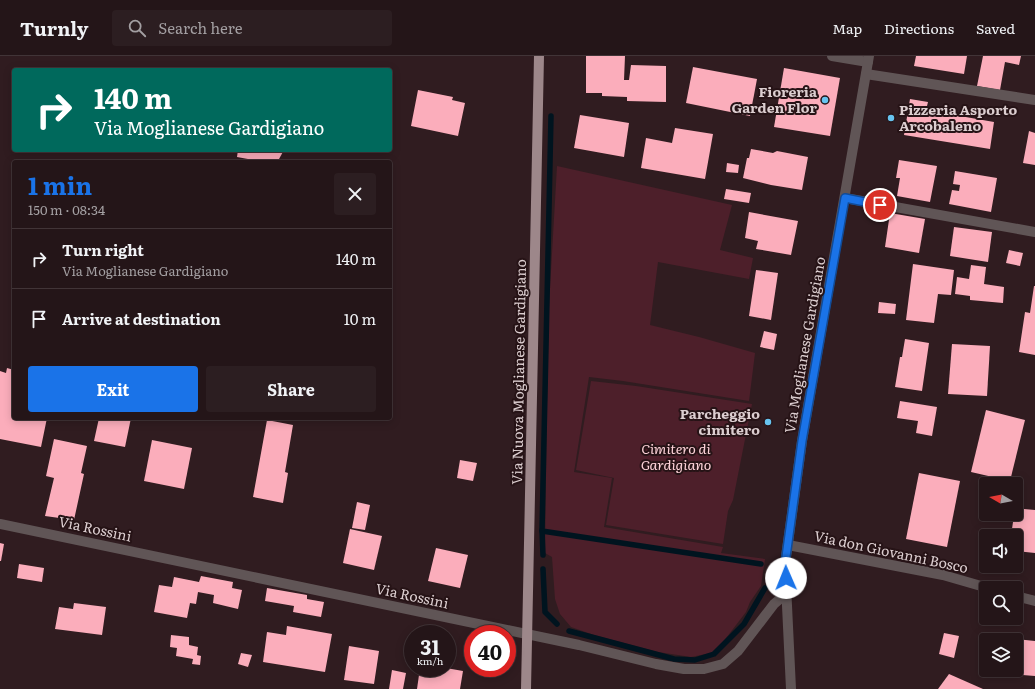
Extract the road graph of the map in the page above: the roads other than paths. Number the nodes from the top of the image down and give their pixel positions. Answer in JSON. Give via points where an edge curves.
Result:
{"nodes":[{"id":1,"x":539,"y":56,"type":"edge"},
{"id":2,"x":832,"y":56,"type":"edge"},
{"id":3,"x":869,"y":59,"type":"edge"},
{"id":4,"x":866,"y":74,"type":"junction"},
{"id":5,"x":1035,"y":100,"type":"edge"},
{"id":6,"x":845,"y":198,"type":"junction"},
{"id":7,"x":1035,"y":232,"type":"edge"},
{"id":8,"x":0,"y":524,"type":"edge"},
{"id":9,"x":788,"y":545,"type":"junction"},
{"id":10,"x":979,"y":585,"type":"edge"},
{"id":11,"x":787,"y":593,"type":"junction"},
{"id":12,"x":1023,"y":598,"type":"edge"},
{"id":13,"x":1035,"y":601,"type":"edge"},
{"id":14,"x":527,"y":635,"type":"junction"},
{"id":15,"x":526,"y":689,"type":"edge"},
{"id":16,"x":791,"y":689,"type":"edge"}],
"edges":[{"from":1,"to":14,"type":"main road","name":"Via Nuova Moglianese Gardigiano"},
{"from":2,"to":3,"type":"street"},
{"from":3,"to":4,"type":"street","name":"Via Moglianese Gardigiano"},
{"from":4,"to":5,"type":"street"},
{"from":4,"to":6,"type":"street","name":"Via Moglianese Gardigiano"},
{"from":6,"to":7,"type":"street"},
{"from":6,"to":9,"type":"street","name":"Via Moglianese Gardigiano","via":[[802,441]]},
{"from":8,"to":14,"type":"street","name":"Via Rossini"},
{"from":9,"to":10,"type":"street","name":"Via don Giovanni Bosco","via":[[943,575]]},
{"from":9,"to":11,"type":"street","name":"Via Moglianese Gardigiano","via":[[785,564]]},
{"from":11,"to":14,"type":"street","name":"Via Rossini","via":[[774,604],[738,651],[723,664],[704,669],[684,669],[656,664]]},
{"from":11,"to":16,"type":"street","name":"Via Moglianese Gardigiano"},
{"from":12,"to":13,"type":"street"},
{"from":14,"to":15,"type":"main road","name":"Via Nuova Moglianese Gardigiano"}]}
